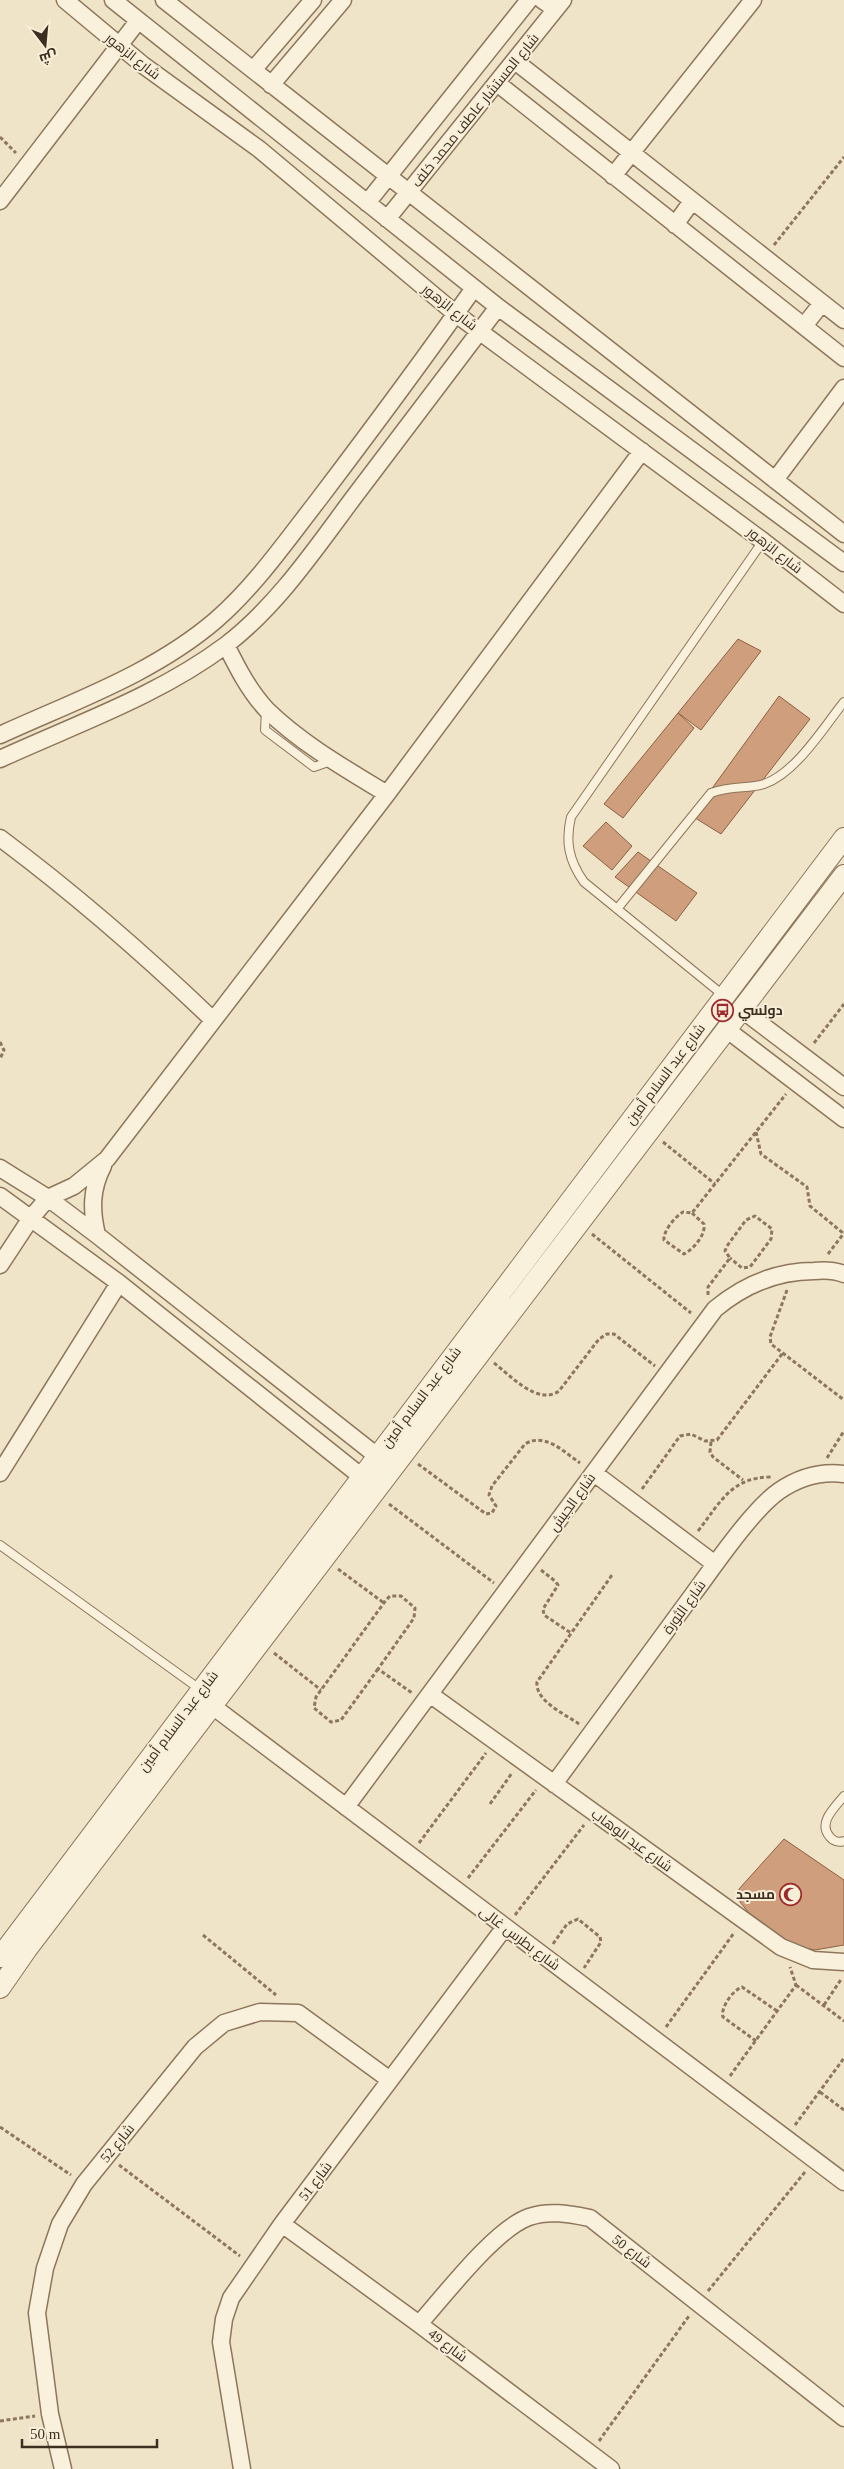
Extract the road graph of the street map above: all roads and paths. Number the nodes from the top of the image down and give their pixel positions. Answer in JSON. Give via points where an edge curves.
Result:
{"nodes":[{"id":1,"x":65,"y":0,"type":"edge"},
{"id":2,"x":113,"y":0,"type":"edge"},
{"id":3,"x":164,"y":0,"type":"edge"},
{"id":4,"x":343,"y":0,"type":"edge"},
{"id":5,"x":529,"y":0,"type":"edge"},
{"id":6,"x":753,"y":0,"type":"edge"},
{"id":7,"x":553,"y":3,"type":"edge"},
{"id":8,"x":309,"y":5,"type":"edge"},
{"id":9,"x":138,"y":21,"type":"junction"},
{"id":10,"x":322,"y":25,"type":"junction"},
{"id":11,"x":119,"y":46,"type":"junction"},
{"id":12,"x":515,"y":61,"type":"junction"},
{"id":13,"x":253,"y":70,"type":"junction"},
{"id":14,"x":498,"y":83,"type":"junction"},
{"id":15,"x":271,"y":84,"type":"junction"},
{"id":16,"x":0,"y":137,"type":"edge"},
{"id":17,"x":633,"y":152,"type":"junction"},
{"id":18,"x":844,"y":157,"type":"edge"},
{"id":19,"x":27,"y":164,"type":"junction"},
{"id":20,"x":388,"y":176,"type":"junction"},
{"id":21,"x":613,"y":176,"type":"junction"},
{"id":22,"x":408,"y":192,"type":"junction"},
{"id":23,"x":0,"y":201,"type":"edge"},
{"id":24,"x":692,"y":201,"type":"junction"},
{"id":25,"x":366,"y":203,"type":"junction"},
{"id":26,"x":387,"y":219,"type":"junction"},
{"id":27,"x":675,"y":225,"type":"junction"},
{"id":28,"x":764,"y":257,"type":"junction"},
{"id":29,"x":474,"y":288,"type":"junction"},
{"id":30,"x":822,"y":303,"type":"junction"},
{"id":31,"x":498,"y":308,"type":"junction"},
{"id":32,"x":456,"y":314,"type":"junction"},
{"id":33,"x":844,"y":320,"type":"edge"},
{"id":34,"x":804,"y":326,"type":"junction"},
{"id":35,"x":480,"y":331,"type":"junction"},
{"id":36,"x":844,"y":358,"type":"edge"},
{"id":37,"x":844,"y":388,"type":"edge"},
{"id":38,"x":642,"y":451,"type":"junction"},
{"id":39,"x":776,"y":480,"type":"junction"},
{"id":40,"x":844,"y":534,"type":"edge"},
{"id":41,"x":763,"y":540,"type":"junction"},
{"id":42,"x":844,"y":563,"type":"edge"},
{"id":43,"x":844,"y":604,"type":"edge"},
{"id":44,"x":226,"y":645,"type":"junction"},
{"id":45,"x":844,"y":702,"type":"edge"},
{"id":46,"x":0,"y":736,"type":"edge"},
{"id":47,"x":0,"y":759,"type":"edge"},
{"id":48,"x":387,"y":794,"type":"junction"},
{"id":49,"x":0,"y":838,"type":"edge"},
{"id":50,"x":844,"y":838,"type":"edge"},
{"id":51,"x":844,"y":874,"type":"edge"},
{"id":52,"x":617,"y":908,"type":"junction"},
{"id":53,"x":724,"y":996,"type":"junction"},
{"id":54,"x":844,"y":1004,"type":"edge"},
{"id":55,"x":741,"y":1009,"type":"junction"},
{"id":56,"x":709,"y":1016,"type":"junction"},
{"id":57,"x":213,"y":1020,"type":"junction"},
{"id":58,"x":726,"y":1029,"type":"junction"},
{"id":59,"x":0,"y":1042,"type":"edge"},
{"id":60,"x":804,"y":1057,"type":"junction"},
{"id":61,"x":0,"y":1059,"type":"edge"},
{"id":62,"x":795,"y":1081,"type":"junction"},
{"id":63,"x":844,"y":1087,"type":"edge"},
{"id":64,"x":844,"y":1119,"type":"edge"},
{"id":65,"x":649,"y":1130,"type":"junction"},
{"id":66,"x":756,"y":1132,"type":"junction"},
{"id":67,"x":107,"y":1159,"type":"junction"},
{"id":68,"x":0,"y":1168,"type":"edge"},
{"id":69,"x":715,"y":1184,"type":"junction"},
{"id":70,"x":0,"y":1196,"type":"edge"},
{"id":71,"x":48,"y":1198,"type":"junction"},
{"id":72,"x":692,"y":1213,"type":"junction"},
{"id":73,"x":31,"y":1218,"type":"junction"},
{"id":74,"x":578,"y":1223,"type":"junction"},
{"id":75,"x":844,"y":1233,"type":"edge"},
{"id":76,"x":97,"y":1235,"type":"junction"},
{"id":77,"x":730,"y":1258,"type":"junction"},
{"id":78,"x":0,"y":1265,"type":"edge"},
{"id":79,"x":816,"y":1270,"type":"junction"},
{"id":80,"x":794,"y":1271,"type":"junction"},
{"id":81,"x":844,"y":1274,"type":"edge"},
{"id":82,"x":119,"y":1283,"type":"junction"},
{"id":83,"x":721,"y":1304,"type":"junction"},
{"id":84,"x":703,"y":1322,"type":"junction"},
{"id":85,"x":479,"y":1353,"type":"junction"},
{"id":86,"x":782,"y":1354,"type":"junction"},
{"id":87,"x":665,"y":1374,"type":"junction"},
{"id":88,"x":844,"y":1400,"type":"edge"},
{"id":89,"x":844,"y":1431,"type":"edge"},
{"id":90,"x":710,"y":1442,"type":"junction"},
{"id":91,"x":404,"y":1452,"type":"junction"},
{"id":92,"x":377,"y":1456,"type":"junction"},
{"id":93,"x":594,"y":1472,"type":"junction"},
{"id":94,"x":0,"y":1473,"type":"edge"},
{"id":95,"x":844,"y":1474,"type":"edge"},
{"id":96,"x":816,"y":1475,"type":"junction"},
{"id":97,"x":744,"y":1480,"type":"junction"},
{"id":98,"x":796,"y":1481,"type":"junction"},
{"id":99,"x":367,"y":1485,"type":"junction"},
{"id":100,"x":633,"y":1502,"type":"junction"},
{"id":101,"x":688,"y":1544,"type":"junction"},
{"id":102,"x":0,"y":1545,"type":"edge"},
{"id":103,"x":324,"y":1558,"type":"junction"},
{"id":104,"x":529,"y":1561,"type":"junction"},
{"id":105,"x":716,"y":1564,"type":"junction"},
{"id":106,"x":612,"y":1575,"type":"dead end"},
{"id":107,"x":506,"y":1592,"type":"junction"},
{"id":108,"x":384,"y":1603,"type":"junction"},
{"id":109,"x":571,"y":1633,"type":"junction"},
{"id":110,"x":260,"y":1642,"type":"junction"},
{"id":111,"x":378,"y":1669,"type":"junction"},
{"id":112,"x":321,"y":1690,"type":"junction"},
{"id":113,"x":203,"y":1697,"type":"junction"},
{"id":114,"x":428,"y":1698,"type":"junction"},
{"id":115,"x":592,"y":1733,"type":"junction"},
{"id":116,"x":495,"y":1741,"type":"junction"},
{"id":117,"x":522,"y":1760,"type":"junction"},
{"id":118,"x":550,"y":1781,"type":"junction"},
{"id":119,"x":844,"y":1796,"type":"edge"},
{"id":120,"x":490,"y":1804,"type":"dead end"},
{"id":121,"x":346,"y":1807,"type":"junction"},
{"id":122,"x":594,"y":1813,"type":"junction"},
{"id":123,"x":844,"y":1841,"type":"edge"},
{"id":124,"x":410,"y":1856,"type":"junction"},
{"id":125,"x":458,"y":1891,"type":"junction"},
{"id":126,"x":743,"y":1920,"type":"junction"},
{"id":127,"x":505,"y":1927,"type":"junction"},
{"id":128,"x":203,"y":1935,"type":"dead end"},
{"id":129,"x":793,"y":1954,"type":"junction"},
{"id":130,"x":544,"y":1956,"type":"junction"},
{"id":131,"x":0,"y":1957,"type":"edge"},
{"id":132,"x":844,"y":1962,"type":"edge"},
{"id":133,"x":844,"y":1975,"type":"edge"},
{"id":134,"x":576,"y":1980,"type":"junction"},
{"id":135,"x":796,"y":1985,"type":"junction"},
{"id":136,"x":0,"y":1988,"type":"edge"},
{"id":137,"x":824,"y":2005,"type":"junction"},
{"id":138,"x":777,"y":2011,"type":"junction"},
{"id":139,"x":298,"y":2013,"type":"junction"},
{"id":140,"x":844,"y":2020,"type":"edge"},
{"id":141,"x":656,"y":2040,"type":"junction"},
{"id":142,"x":756,"y":2040,"type":"junction"},
{"id":143,"x":844,"y":2058,"type":"edge"},
{"id":144,"x":390,"y":2080,"type":"junction"},
{"id":145,"x":721,"y":2089,"type":"junction"},
{"id":146,"x":820,"y":2092,"type":"junction"},
{"id":147,"x":844,"y":2110,"type":"edge"},
{"id":148,"x":0,"y":2127,"type":"edge"},
{"id":149,"x":785,"y":2138,"type":"junction"},
{"id":150,"x":106,"y":2156,"type":"junction"},
{"id":151,"x":844,"y":2182,"type":"edge"},
{"id":152,"x":84,"y":2184,"type":"junction"},
{"id":153,"x":282,"y":2224,"type":"junction"},
{"id":154,"x":253,"y":2265,"type":"junction"},
{"id":155,"x":419,"y":2324,"type":"junction"},
{"id":156,"x":50,"y":2414,"type":"junction"},
{"id":157,"x":844,"y":2418,"type":"edge"},
{"id":158,"x":0,"y":2421,"type":"edge"},
{"id":159,"x":63,"y":2469,"type":"edge"},
{"id":160,"x":242,"y":2469,"type":"edge"},
{"id":161,"x":611,"y":2469,"type":"edge"}],
"edges":[{"from":1,"to":11,"type":"street","name":"شارع الزهور"},
{"from":2,"to":9,"type":"street"},
{"from":3,"to":13,"type":"street"},
{"from":4,"to":10,"type":"street"},
{"from":5,"to":20,"type":"street","name":"شارع المستشار عاطف محمد خلف"},
{"from":6,"to":17,"type":"street"},
{"from":7,"to":12,"type":"street","name":"شارع المستشار عاطف محمد خلف"},
{"from":8,"to":10,"type":"street"},
{"from":8,"to":13,"type":"street"},
{"from":9,"to":11,"type":"street"},
{"from":9,"to":25,"type":"street"},
{"from":10,"to":15,"type":"street"},
{"from":11,"to":19,"type":"street"},
{"from":11,"to":32,"type":"street","name":"شارع الزهور","via":[[259,149]]},
{"from":12,"to":14,"type":"street","name":"شارع المستشار عاطف محمد خلف"},
{"from":12,"to":17,"type":"street"},
{"from":13,"to":15,"type":"street"},
{"from":14,"to":21,"type":"street"},
{"from":14,"to":22,"type":"street","name":"شارع المستشار عاطف محمد خلف"},
{"from":15,"to":20,"type":"street"},
{"from":16,"to":19,"type":"path"},
{"from":17,"to":21,"type":"street"},
{"from":17,"to":24,"type":"street"},
{"from":18,"to":28,"type":"path"},
{"from":19,"to":23,"type":"street"},
{"from":20,"to":22,"type":"street"},
{"from":20,"to":25,"type":"street","name":"شارع المستشار عاطف محمد خلف"},
{"from":21,"to":27,"type":"street"},
{"from":22,"to":26,"type":"street","name":"شارع المستشار عاطف محمد خلف"},
{"from":22,"to":39,"type":"street"},
{"from":24,"to":27,"type":"street"},
{"from":24,"to":28,"type":"street"},
{"from":25,"to":26,"type":"street"},
{"from":26,"to":29,"type":"street"},
{"from":27,"to":34,"type":"street"},
{"from":28,"to":30,"type":"street"},
{"from":29,"to":31,"type":"street"},
{"from":29,"to":32,"type":"street"},
{"from":30,"to":33,"type":"street"},
{"from":30,"to":34,"type":"street"},
{"from":31,"to":35,"type":"street"},
{"from":31,"to":42,"type":"street"},
{"from":32,"to":35,"type":"street","name":"شارع الزهور"},
{"from":32,"to":46,"type":"street","via":[[306,516],[249,588],[216,620],[143,670]]},
{"from":34,"to":36,"type":"street"},
{"from":35,"to":38,"type":"street","name":"شارع الزهور"},
{"from":35,"to":44,"type":"street","via":[[323,539],[266,608]]},
{"from":37,"to":39,"type":"street"},
{"from":38,"to":41,"type":"street","name":"شارع الزهور"},
{"from":38,"to":48,"type":"street"},
{"from":39,"to":40,"type":"street"},
{"from":41,"to":43,"type":"street","name":"شارع الزهور"},
{"from":41,"to":52,"type":"lane","via":[[572,817],[568,844],[576,871],[584,882]]},
{"from":44,"to":47,"type":"street","via":[[152,691]]},
{"from":44,"to":48,"type":"street","via":[[243,679],[267,709],[332,761]]},
{"from":45,"to":52,"type":"lane","via":[[781,776],[762,784],[726,787],[711,793]]},
{"from":48,"to":57,"type":"street"},
{"from":49,"to":57,"type":"street","via":[[119,933]]},
{"from":50,"to":53,"type":"street","name":"شارع عبد السلام أمين"},
{"from":51,"to":55,"type":"street","name":"شارع عبد السلام أمين"},
{"from":52,"to":53,"type":"lane"},
{"from":53,"to":55,"type":"street"},
{"from":53,"to":56,"type":"street","name":"شارع عبد السلام أمين"},
{"from":54,"to":60,"type":"path"},
{"from":55,"to":58,"type":"street","name":"شارع عبد السلام أمين"},
{"from":55,"to":60,"type":"street"},
{"from":56,"to":58,"type":"street"},
{"from":56,"to":92,"type":"street","name":"شارع عبد السلام أمين"},
{"from":57,"to":67,"type":"street"},
{"from":58,"to":62,"type":"street"},
{"from":58,"to":65,"type":"street","name":"شارع عبد السلام أمين"},
{"from":59,"to":61,"type":"path","via":[[4,1050]]},
{"from":60,"to":63,"type":"street"},
{"from":62,"to":64,"type":"street"},
{"from":62,"to":66,"type":"path"},
{"from":65,"to":69,"type":"path"},
{"from":65,"to":74,"type":"street","name":"شارع عبد السلام أمين"},
{"from":66,"to":69,"type":"path"},
{"from":66,"to":75,"type":"path","via":[[762,1154],[807,1186],[810,1206]]},
{"from":67,"to":71,"type":"street","via":[[74,1186]]},
{"from":67,"to":76,"type":"street","via":[[97,1177],[92,1196],[92,1216]]},
{"from":68,"to":71,"type":"street"},
{"from":69,"to":72,"type":"path"},
{"from":70,"to":73,"type":"street"},
{"from":71,"to":73,"type":"street"},
{"from":71,"to":76,"type":"street"},
{"from":72,"to":72,"type":"path","via":[[679,1214],[664,1234],[664,1240],[684,1254],[705,1231],[704,1224]]},
{"from":73,"to":78,"type":"street"},
{"from":73,"to":82,"type":"street"},
{"from":74,"to":84,"type":"path"},
{"from":74,"to":85,"type":"street","name":"شارع عبد السلام أمين"},
{"from":75,"to":79,"type":"path"},
{"from":76,"to":92,"type":"street"},
{"from":77,"to":77,"type":"path","via":[[725,1251],[727,1246],[746,1220],[755,1216],[772,1229],[771,1239],[750,1267],[742,1268]]},
{"from":77,"to":83,"type":"path","via":[[707,1290]]},
{"from":79,"to":80,"type":"street","name":"شارع الجيش"},
{"from":79,"to":81,"type":"street","name":"شارع الجيش"},
{"from":80,"to":83,"type":"street","name":"شارع الجيش","via":[[753,1284]]},
{"from":80,"to":86,"type":"path","via":[[770,1341]]},
{"from":82,"to":94,"type":"street"},
{"from":82,"to":99,"type":"street"},
{"from":83,"to":84,"type":"street","name":"شارع الجيش"},
{"from":84,"to":87,"type":"street","name":"شارع الجيش"},
{"from":85,"to":87,"type":"path","via":[[535,1394],[544,1397],[559,1391],[606,1334],[614,1334]]},
{"from":85,"to":91,"type":"street","name":"شارع عبد السلام أمين"},
{"from":86,"to":88,"type":"path"},
{"from":86,"to":90,"type":"path","via":[[721,1436]]},
{"from":87,"to":93,"type":"street","name":"شارع الجيش"},
{"from":89,"to":96,"type":"path"},
{"from":90,"to":97,"type":"path","via":[[713,1457]]},
{"from":90,"to":100,"type":"path","via":[[691,1434],[680,1436]]},
{"from":91,"to":93,"type":"path","via":[[486,1514],[492,1513],[496,1506],[489,1495],[492,1486],[525,1444],[532,1440],[551,1442]]},
{"from":91,"to":99,"type":"street","name":"شارع عبد السلام أمين"},
{"from":92,"to":99,"type":"street","name":"شارع عبد السلام أمين"},
{"from":93,"to":100,"type":"street"},
{"from":93,"to":104,"type":"street","name":"شارع الجيش"},
{"from":95,"to":96,"type":"street","name":"شارع الثورة"},
{"from":96,"to":98,"type":"street","name":"شارع الثورة"},
{"from":97,"to":98,"type":"path","via":[[769,1477]]},
{"from":97,"to":101,"type":"path","via":[[731,1489]]},
{"from":98,"to":105,"type":"street","name":"شارع الثورة","via":[[760,1509]]},
{"from":99,"to":103,"type":"street","name":"شارع عبد السلام أمين"},
{"from":99,"to":107,"type":"path"},
{"from":99,"to":113,"type":"street","name":"شارع عبد السلام أمين"},
{"from":100,"to":101,"type":"street"},
{"from":101,"to":105,"type":"street"},
{"from":102,"to":113,"type":"lane"},
{"from":103,"to":108,"type":"path"},
{"from":103,"to":110,"type":"street","name":"شارع عبد السلام أمين"},
{"from":104,"to":107,"type":"street","name":"شارع الجيش"},
{"from":104,"to":109,"type":"path","via":[[557,1582],[557,1589],[543,1612]]},
{"from":105,"to":115,"type":"street","name":"شارع الثورة"},
{"from":106,"to":109,"type":"path"},
{"from":107,"to":114,"type":"street","name":"شارع الجيش"},
{"from":108,"to":111,"type":"path","via":[[390,1596],[401,1596],[416,1612]]},
{"from":108,"to":112,"type":"path"},
{"from":109,"to":115,"type":"path","via":[[537,1682],[536,1689],[540,1697]]},
{"from":110,"to":112,"type":"path"},
{"from":110,"to":113,"type":"street","name":"شارع عبد السلام أمين"},
{"from":111,"to":112,"type":"path","via":[[341,1720],[336,1722],[326,1720],[314,1708]]},
{"from":111,"to":114,"type":"path"},
{"from":113,"to":121,"type":"street","name":"شارع بطرس غالى"},
{"from":113,"to":131,"type":"street","name":"شارع عبد السلام أمين"},
{"from":113,"to":136,"type":"street","name":"شارع عبد السلام أمين"},
{"from":114,"to":116,"type":"street","name":"شارع عبد الوهاب"},
{"from":114,"to":121,"type":"street","name":"شارع الجيش"},
{"from":115,"to":118,"type":"street","name":"شارع الثورة"},
{"from":116,"to":117,"type":"street","name":"شارع عبد الوهاب"},
{"from":116,"to":124,"type":"path"},
{"from":117,"to":118,"type":"street","name":"شارع عبد الوهاب"},
{"from":117,"to":120,"type":"path"},
{"from":118,"to":122,"type":"street","name":"شارع عبد الوهاب"},
{"from":118,"to":125,"type":"path"},
{"from":119,"to":123,"type":"lane","via":[[825,1822],[831,1839],[840,1843]]},
{"from":121,"to":124,"type":"street","name":"شارع بطرس غالى"},
{"from":122,"to":126,"type":"street","name":"شارع عبد الوهاب"},
{"from":122,"to":127,"type":"path"},
{"from":124,"to":125,"type":"street","name":"شارع بطرس غالى"},
{"from":125,"to":127,"type":"street","name":"شارع بطرس غالى"},
{"from":126,"to":129,"type":"street","name":"شارع عبد الوهاب"},
{"from":126,"to":141,"type":"path"},
{"from":127,"to":130,"type":"street","name":"شارع بطرس غالى"},
{"from":127,"to":144,"type":"street","name":"شارع 51"},
{"from":128,"to":139,"type":"path"},
{"from":129,"to":132,"type":"street","name":"شارع عبد الوهاب","via":[[812,1960]]},
{"from":129,"to":135,"type":"path","via":[[790,1966]]},
{"from":130,"to":134,"type":"street","name":"شارع بطرس غالى"},
{"from":130,"to":134,"type":"path","via":[[568,1924],[578,1919],[600,1937],[601,1942]]},
{"from":133,"to":137,"type":"path"},
{"from":134,"to":141,"type":"street","name":"شارع بطرس غالى"},
{"from":135,"to":137,"type":"path"},
{"from":135,"to":138,"type":"path"},
{"from":137,"to":140,"type":"path"},
{"from":138,"to":142,"type":"path"},
{"from":138,"to":142,"type":"path","via":[[742,1988],[722,2009],[722,2017]]},
{"from":139,"to":144,"type":"street"},
{"from":139,"to":150,"type":"street","name":"شارع 52","via":[[260,2012],[224,2023],[195,2047]]},
{"from":141,"to":145,"type":"street","name":"شارع بطرس غالى"},
{"from":142,"to":145,"type":"path"},
{"from":143,"to":146,"type":"path"},
{"from":144,"to":153,"type":"street","name":"شارع 51"},
{"from":145,"to":149,"type":"street","name":"شارع بطرس غالى"},
{"from":146,"to":147,"type":"path"},
{"from":146,"to":149,"type":"path"},
{"from":148,"to":152,"type":"path"},
{"from":149,"to":151,"type":"street","name":"شارع بطرس غالى"},
{"from":150,"to":152,"type":"street","name":"شارع 52"},
{"from":150,"to":154,"type":"path"},
{"from":152,"to":156,"type":"street","name":"شارع 52","via":[[60,2224],[45,2268],[37,2314]]},
{"from":153,"to":154,"type":"street","name":"شارع 51"},
{"from":153,"to":155,"type":"street","name":"شارع 49"},
{"from":154,"to":160,"type":"street","name":"شارع 51","via":[[231,2298],[221,2342]]},
{"from":155,"to":157,"type":"street","name":"شارع 50","via":[[502,2232],[529,2217],[560,2212],[590,2218]]},
{"from":155,"to":161,"type":"street","name":"شارع 49"},
{"from":156,"to":158,"type":"path"},
{"from":156,"to":159,"type":"street","name":"شارع 52"}]}
